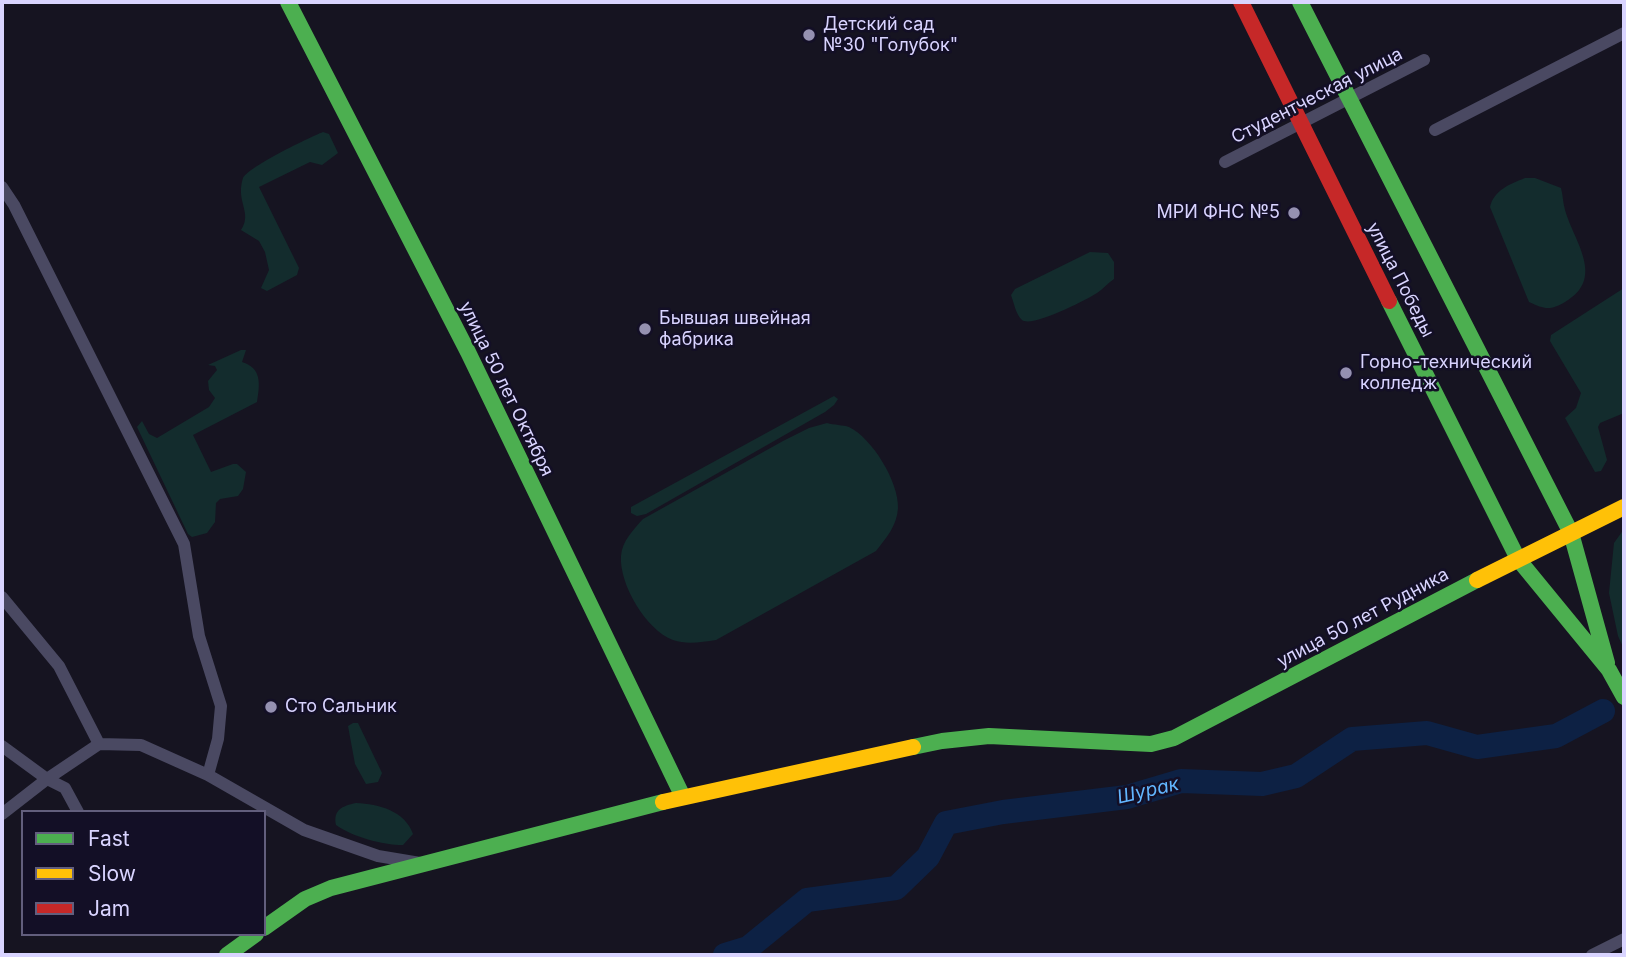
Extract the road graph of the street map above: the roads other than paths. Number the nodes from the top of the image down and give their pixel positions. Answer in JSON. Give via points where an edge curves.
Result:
{"nodes":[{"id":1,"x":288,"y":2,"type":"edge"},
{"id":2,"x":1241,"y":2,"type":"edge"},
{"id":3,"x":1300,"y":2,"type":"edge"},
{"id":4,"x":1624,"y":33,"type":"edge"},
{"id":5,"x":1424,"y":60,"type":"dead end"},
{"id":6,"x":1350,"y":98,"type":"junction"},
{"id":7,"x":1300,"y":124,"type":"junction"},
{"id":8,"x":1435,"y":130,"type":"dead end"},
{"id":9,"x":1225,"y":162,"type":"dead end"},
{"id":10,"x":2,"y":187,"type":"edge"},
{"id":11,"x":1624,"y":507,"type":"edge"},
{"id":12,"x":1571,"y":533,"type":"junction"},
{"id":13,"x":1518,"y":559,"type":"junction"},
{"id":14,"x":2,"y":597,"type":"edge"},
{"id":15,"x":1609,"y":670,"type":"junction"},
{"id":16,"x":1624,"y":697,"type":"edge"},
{"id":17,"x":99,"y":744,"type":"junction"},
{"id":18,"x":2,"y":746,"type":"edge"},
{"id":19,"x":208,"y":775,"type":"junction"},
{"id":20,"x":47,"y":779,"type":"junction"},
{"id":21,"x":683,"y":797,"type":"junction"},
{"id":22,"x":77,"y":810,"type":"edge"},
{"id":23,"x":2,"y":814,"type":"edge"},
{"id":24,"x":427,"y":865,"type":"junction"},
{"id":25,"x":266,"y":927,"type":"edge"},
{"id":26,"x":253,"y":936,"type":"edge"},
{"id":27,"x":1624,"y":939,"type":"edge"},
{"id":28,"x":228,"y":955,"type":"edge"},
{"id":29,"x":1592,"y":955,"type":"edge"}],
"edges":[{"from":1,"to":21,"type":"street","name":"улица 50 лет Октября","via":[[468,352]]},
{"from":2,"to":7,"type":"street","name":"улица Победы"},
{"from":3,"to":6,"type":"street","name":"улица Победы"},
{"from":4,"to":8,"type":"street"},
{"from":5,"to":6,"type":"street","name":"Студентческая улица"},
{"from":6,"to":7,"type":"street","name":"Студентческая улица"},
{"from":6,"to":12,"type":"street","name":"улица Победы"},
{"from":7,"to":9,"type":"street","name":"Студентческая улица"},
{"from":7,"to":13,"type":"street","name":"улица Победы"},
{"from":10,"to":19,"type":"street","via":[[184,544],[199,636],[221,706]]},
{"from":11,"to":12,"type":"street","name":"улица 50 лет Рудника"},
{"from":12,"to":13,"type":"street","name":"улица 50 лет Рудника"},
{"from":12,"to":15,"type":"street","name":"улица Победы"},
{"from":13,"to":15,"type":"street","name":"улица Победы"},
{"from":13,"to":21,"type":"street","name":"улица 50 лет Рудника","via":[[1174,738],[1151,744],[989,736],[942,741]]},
{"from":14,"to":17,"type":"street","via":[[59,666]]},
{"from":15,"to":16,"type":"street","name":"улица Победы"},
{"from":17,"to":19,"type":"street","via":[[141,745]]},
{"from":17,"to":20,"type":"street"},
{"from":18,"to":20,"type":"street"},
{"from":19,"to":24,"type":"street","via":[[304,830],[378,856]]},
{"from":20,"to":22,"type":"street","via":[[65,788]]},
{"from":20,"to":23,"type":"street"},
{"from":21,"to":24,"type":"street","name":"улица 50 лет Рудника"},
{"from":24,"to":25,"type":"street","name":"улица 50 лет Рудника","via":[[331,888],[305,899]]},
{"from":26,"to":28,"type":"street"},
{"from":27,"to":29,"type":"street"}]}
